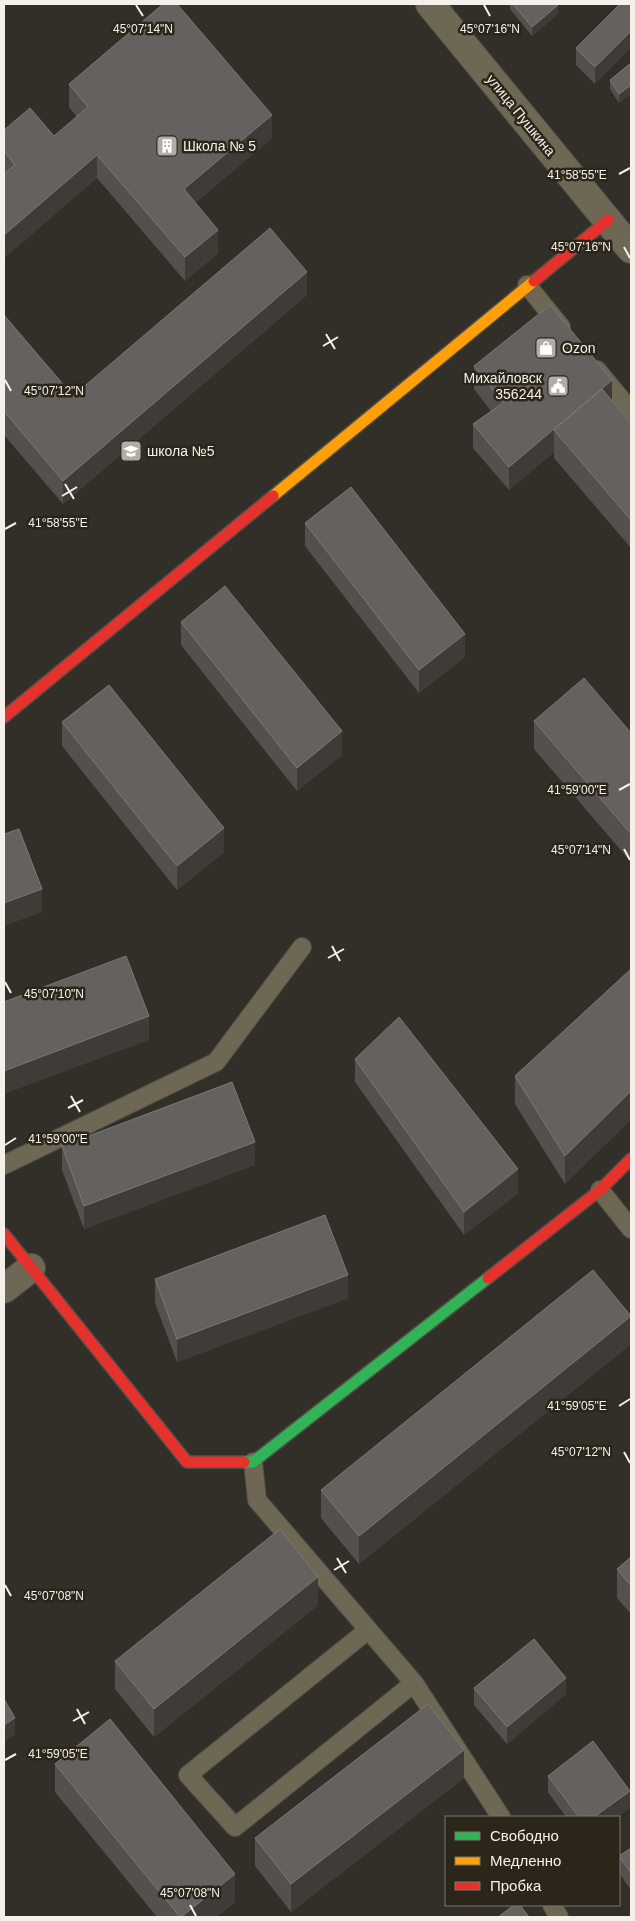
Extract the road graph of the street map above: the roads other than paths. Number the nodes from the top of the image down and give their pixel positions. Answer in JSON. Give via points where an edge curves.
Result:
{"nodes":[{"id":1,"x":430,"y":4,"type":"edge"},
{"id":2,"x":608,"y":220,"type":"junction"},
{"id":3,"x":631,"y":249,"type":"edge"},
{"id":4,"x":527,"y":285,"type":"junction"},
{"id":5,"x":570,"y":337,"type":"edge"},
{"id":6,"x":588,"y":359,"type":"edge"},
{"id":7,"x":631,"y":411,"type":"edge"},
{"id":8,"x":4,"y":717,"type":"edge"},
{"id":9,"x":302,"y":947,"type":"dead end"},
{"id":10,"x":631,"y":1159,"type":"edge"},
{"id":11,"x":4,"y":1165,"type":"edge"},
{"id":12,"x":600,"y":1190,"type":"junction"},
{"id":13,"x":631,"y":1230,"type":"edge"},
{"id":14,"x":4,"y":1234,"type":"edge"},
{"id":15,"x":31,"y":1268,"type":"junction"},
{"id":16,"x":4,"y":1289,"type":"edge"},
{"id":17,"x":253,"y":1462,"type":"junction"},
{"id":18,"x":368,"y":1630,"type":"junction"},
{"id":19,"x":414,"y":1683,"type":"junction"},
{"id":20,"x":500,"y":1816,"type":"edge"},
{"id":21,"x":553,"y":1906,"type":"edge"},
{"id":22,"x":559,"y":1917,"type":"edge"}],
"edges":[{"from":1,"to":2,"type":"street","name":"улица Пушкина"},
{"from":2,"to":3,"type":"street","name":"улица Пушкина"},
{"from":2,"to":4,"type":"street"},
{"from":4,"to":5,"type":"lane"},
{"from":4,"to":8,"type":"street"},
{"from":6,"to":7,"type":"lane"},
{"from":9,"to":11,"type":"lane","via":[[216,1062]]},
{"from":10,"to":12,"type":"street"},
{"from":12,"to":13,"type":"lane"},
{"from":12,"to":17,"type":"street"},
{"from":14,"to":15,"type":"street"},
{"from":15,"to":16,"type":"street"},
{"from":15,"to":17,"type":"street","via":[[187,1462]]},
{"from":17,"to":18,"type":"lane","via":[[257,1500]]},
{"from":18,"to":19,"type":"lane"},
{"from":18,"to":19,"type":"lane","via":[[188,1776],[235,1827]]},
{"from":19,"to":20,"type":"lane"},
{"from":21,"to":22,"type":"lane"}]}
